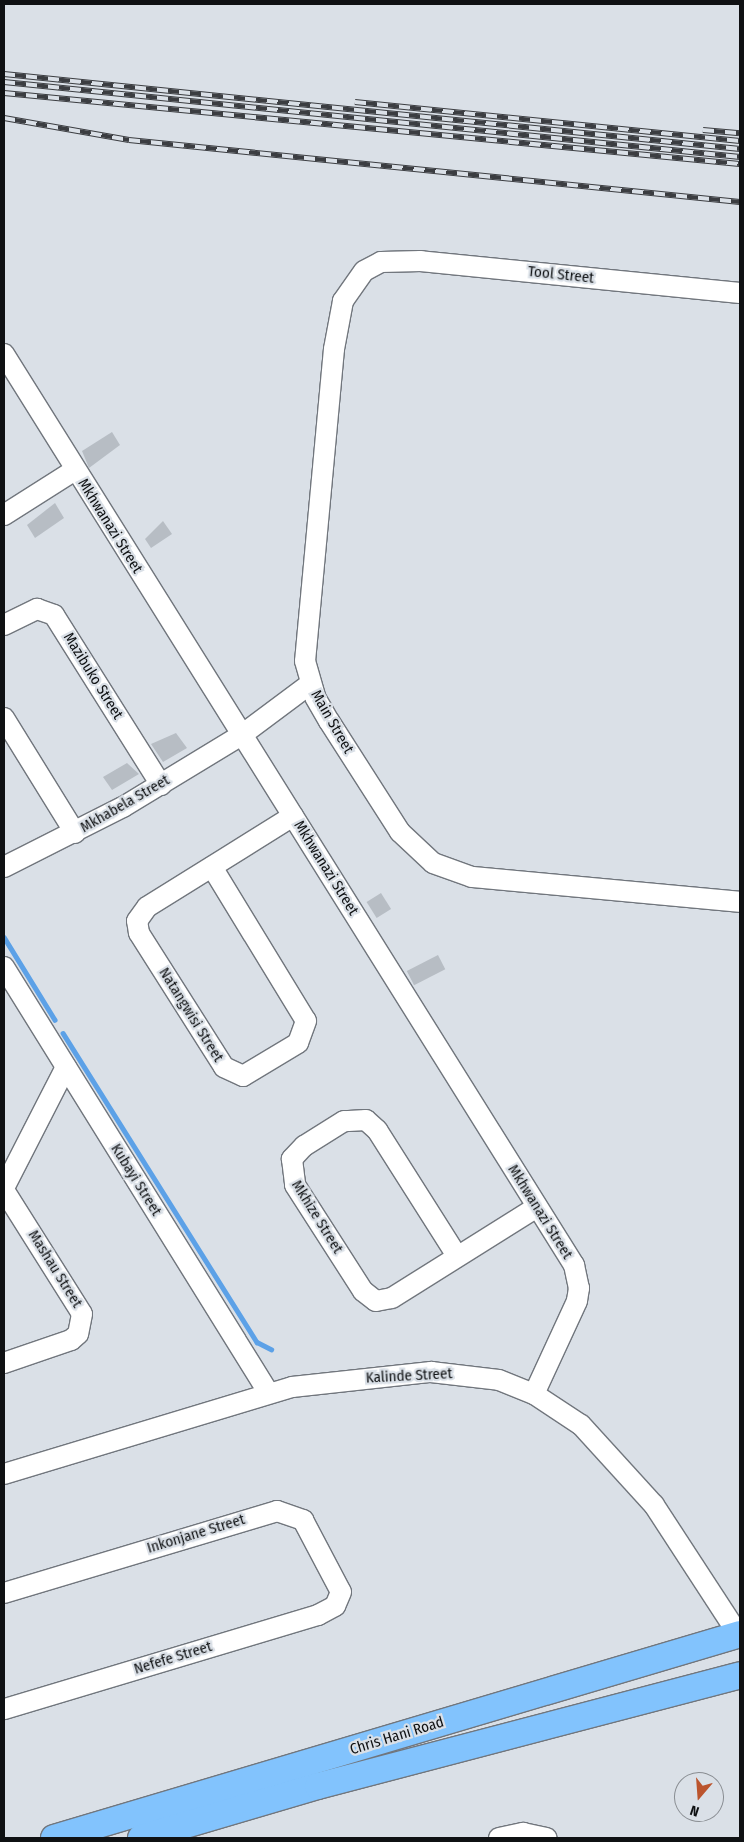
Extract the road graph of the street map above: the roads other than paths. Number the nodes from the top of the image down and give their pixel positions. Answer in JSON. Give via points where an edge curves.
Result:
{"nodes":[{"id":1,"x":381,"y":262,"type":"joint"},
{"id":2,"x":740,"y":293,"type":"edge"},
{"id":3,"x":4,"y":354,"type":"edge"},
{"id":4,"x":75,"y":470,"type":"junction"},
{"id":5,"x":4,"y":515,"type":"edge"},
{"id":6,"x":4,"y":626,"type":"edge"},
{"id":7,"x":310,"y":684,"type":"junction"},
{"id":8,"x":4,"y":718,"type":"edge"},
{"id":9,"x":242,"y":734,"type":"junction"},
{"id":10,"x":161,"y":784,"type":"junction"},
{"id":11,"x":294,"y":816,"type":"junction"},
{"id":12,"x":75,"y":833,"type":"junction"},
{"id":13,"x":4,"y":867,"type":"edge"},
{"id":14,"x":212,"y":867,"type":"junction"},
{"id":15,"x":740,"y":902,"type":"edge"},
{"id":16,"x":4,"y":967,"type":"edge"},
{"id":17,"x":66,"y":1068,"type":"junction"},
{"id":18,"x":4,"y":1189,"type":"edge"},
{"id":19,"x":537,"y":1207,"type":"junction"},
{"id":20,"x":457,"y":1256,"type":"junction"},
{"id":21,"x":4,"y":1363,"type":"edge"},
{"id":22,"x":268,"y":1392,"type":"junction"},
{"id":23,"x":534,"y":1394,"type":"junction"},
{"id":24,"x":4,"y":1474,"type":"edge"},
{"id":25,"x":4,"y":1593,"type":"edge"},
{"id":26,"x":339,"y":1600,"type":"joint"},
{"id":27,"x":740,"y":1635,"type":"edge"},
{"id":28,"x":740,"y":1675,"type":"edge"},
{"id":29,"x":688,"y":1688,"type":"junction"},
{"id":30,"x":740,"y":1693,"type":"edge"},
{"id":31,"x":4,"y":1710,"type":"edge"},
{"id":32,"x":54,"y":1838,"type":"edge"},
{"id":33,"x":141,"y":1838,"type":"edge"},
{"id":34,"x":499,"y":1838,"type":"edge"},
{"id":35,"x":546,"y":1838,"type":"edge"}],
"edges":[{"from":1,"to":2,"type":"street","name":"Tool Street","via":[[421,261]]},
{"from":1,"to":7,"type":"street","name":"Main Street","via":[[364,271],[352,285],[338,320],[306,645]]},
{"from":3,"to":4,"type":"street","name":"Mkhwanazi Street"},
{"from":4,"to":5,"type":"street"},
{"from":4,"to":9,"type":"street","name":"Mkhwanazi Street"},
{"from":6,"to":10,"type":"street","name":"Mazibuko Street","via":[[37,609],[54,615]]},
{"from":7,"to":9,"type":"street","name":"Mkhabela Street"},
{"from":7,"to":15,"type":"street","name":"Main Street","via":[[400,832],[433,863],[472,876]]},
{"from":8,"to":12,"type":"street"},
{"from":9,"to":10,"type":"street","name":"Mkhabela Street"},
{"from":9,"to":11,"type":"street","name":"Mkhwanazi Street"},
{"from":10,"to":12,"type":"street","name":"Mkhabela Street"},
{"from":11,"to":14,"type":"street","name":"Natangwisi Street"},
{"from":11,"to":19,"type":"street","name":"Mkhwanazi Street"},
{"from":12,"to":13,"type":"street","name":"Mkhabela Street"},
{"from":14,"to":14,"type":"street","name":"Natangwisi Street","via":[[146,907],[137,926],[224,1068],[243,1076],[298,1043],[306,1021]]},
{"from":16,"to":17,"type":"street","name":"Kubayi Street"},
{"from":17,"to":18,"type":"street"},
{"from":17,"to":22,"type":"street","name":"Kubayi Street"},
{"from":18,"to":21,"type":"street","name":"Mashau Street","via":[[82,1314],[78,1334],[71,1340]]},
{"from":19,"to":20,"type":"street","name":"Mkhize Street"},
{"from":19,"to":23,"type":"street","name":"Mkhwanazi Street","via":[[574,1265],[579,1288]]},
{"from":20,"to":20,"type":"street","name":"Mkhize Street","via":[[392,1298],[369,1297],[296,1185],[292,1159],[304,1146],[344,1121],[366,1120]]},
{"from":22,"to":23,"type":"street","name":"Kalinde Street","via":[[431,1372],[499,1380]]},
{"from":22,"to":24,"type":"street","name":"Kalinde Street"},
{"from":23,"to":27,"type":"street","name":"Kalinde Street","via":[[581,1425],[654,1505]]},
{"from":25,"to":26,"type":"street","name":"Inkonjane Street","via":[[277,1511],[303,1520],[337,1579]]},
{"from":26,"to":31,"type":"street","name":"Nefefe Street","via":[[318,1614]]},
{"from":27,"to":32,"type":"main road","name":"Chris Hani Road"},
{"from":28,"to":29,"type":"main road","name":"Chris Hani Road"},
{"from":29,"to":30,"type":"main road"},
{"from":29,"to":33,"type":"main road","name":"Chris Hani Road"},
{"from":34,"to":35,"type":"street","via":[[523,1833]]}]}
